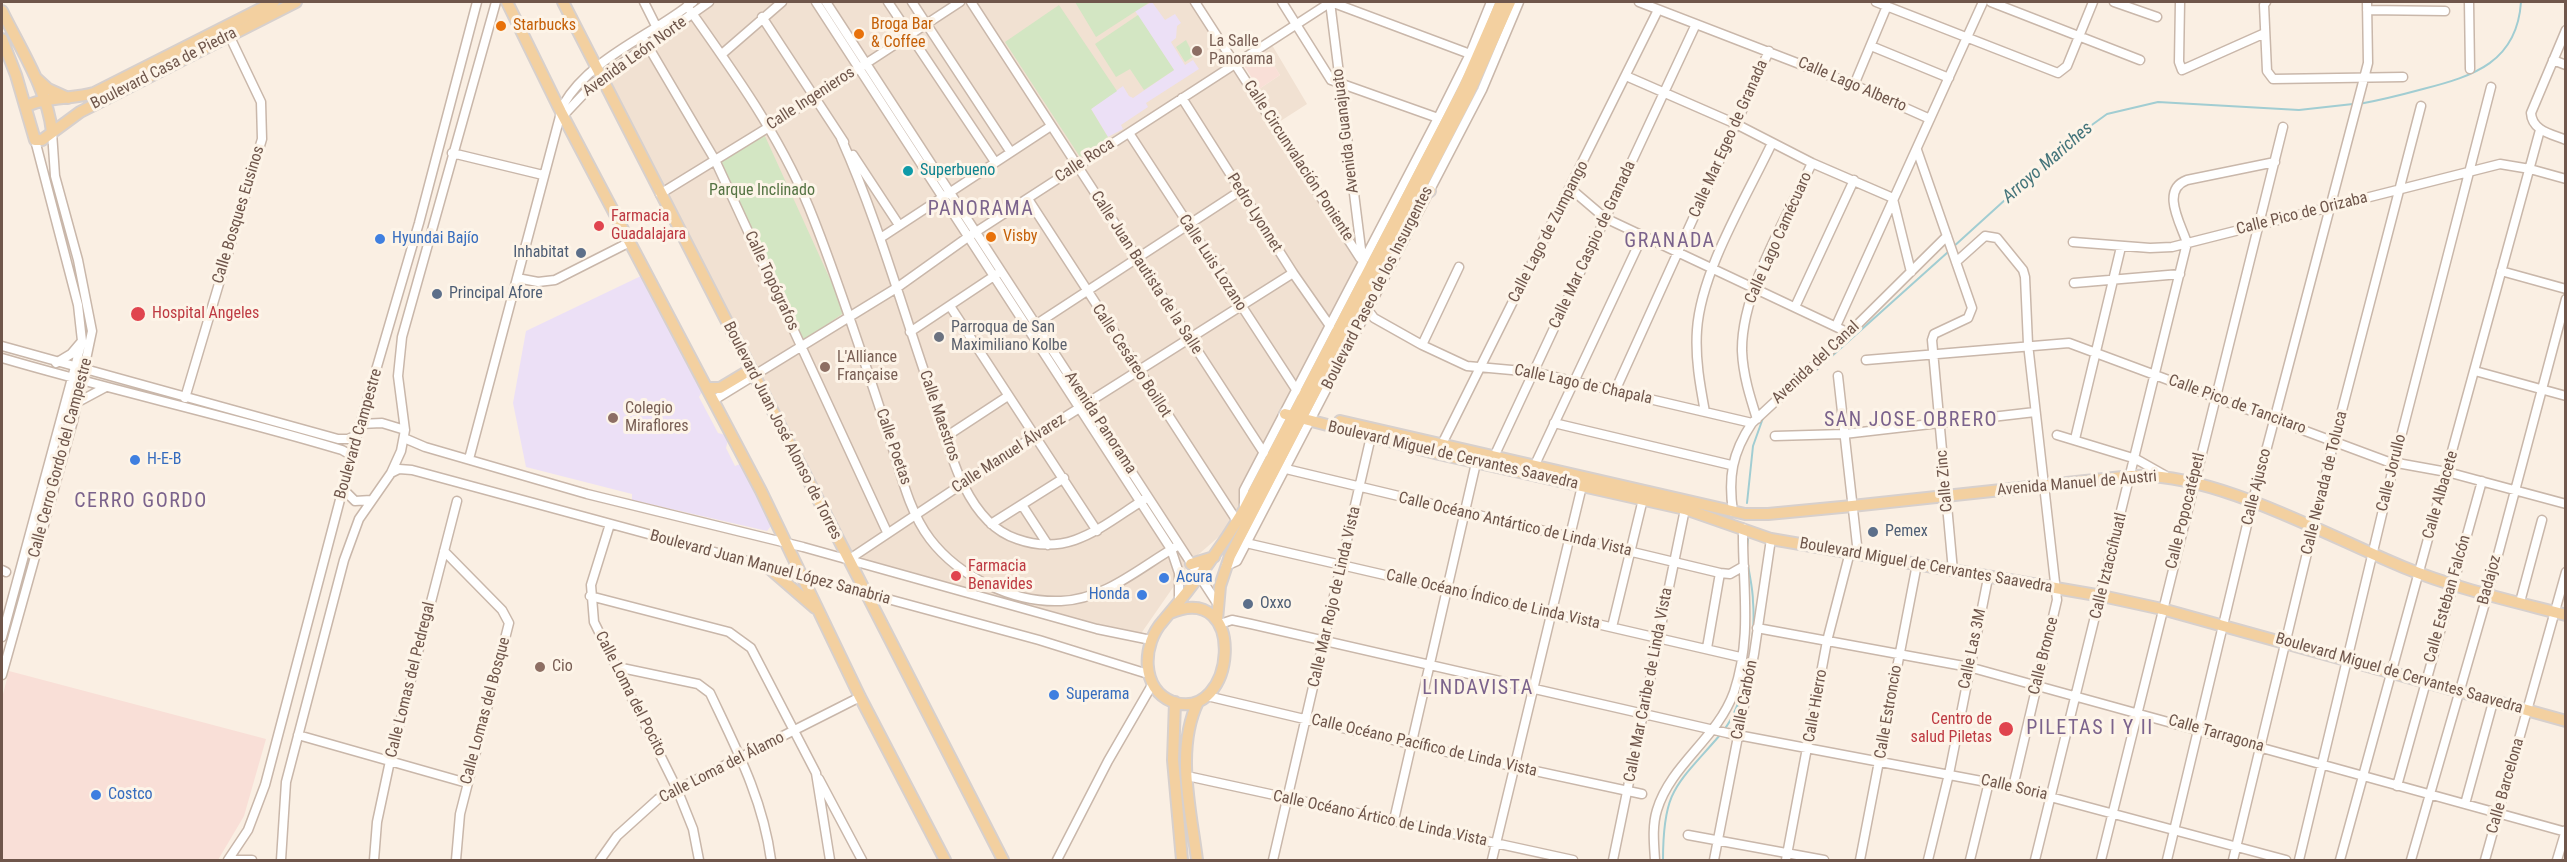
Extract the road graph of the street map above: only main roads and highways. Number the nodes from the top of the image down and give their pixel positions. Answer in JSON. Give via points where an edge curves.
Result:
{"nodes":[{"id":1,"x":274,"y":2,"type":"edge"},
{"id":2,"x":296,"y":2,"type":"edge"},
{"id":3,"x":507,"y":2,"type":"edge"},
{"id":4,"x":563,"y":2,"type":"edge"},
{"id":5,"x":1501,"y":2,"type":"edge"},
{"id":6,"x":1510,"y":2,"type":"edge"},
{"id":7,"x":2,"y":11,"type":"edge"},
{"id":8,"x":1479,"y":32,"type":"road end"},
{"id":9,"x":1495,"y":36,"type":"junction"},
{"id":10,"x":2,"y":39,"type":"edge"},
{"id":11,"x":1482,"y":49,"type":"junction"},
{"id":12,"x":1496,"y":56,"type":"road end"},
{"id":13,"x":35,"y":79,"type":"junction"},
{"id":14,"x":20,"y":88,"type":"junction"},
{"id":15,"x":71,"y":99,"type":"junction"},
{"id":16,"x":44,"y":102,"type":"junction"},
{"id":17,"x":26,"y":107,"type":"junction"},
{"id":18,"x":52,"y":132,"type":"junction"},
{"id":19,"x":35,"y":140,"type":"joint"},
{"id":20,"x":1430,"y":190,"type":"road end"},
{"id":21,"x":1410,"y":205,"type":"junction"},
{"id":22,"x":752,"y":373,"type":"junction"},
{"id":23,"x":708,"y":388,"type":"junction"},
{"id":24,"x":1299,"y":415,"type":"junction"},
{"id":25,"x":1440,"y":449,"type":"junction"},
{"id":26,"x":1492,"y":461,"type":"junction"},
{"id":27,"x":1532,"y":470,"type":"junction"},
{"id":28,"x":1733,"y":512,"type":"junction"},
{"id":29,"x":1745,"y":514,"type":"joint"},
{"id":30,"x":1768,"y":514,"type":"junction"},
{"id":31,"x":1739,"y":526,"type":"junction"},
{"id":32,"x":1769,"y":538,"type":"junction"},
{"id":33,"x":1214,"y":556,"type":"junction"},
{"id":34,"x":1191,"y":564,"type":"road end"},
{"id":35,"x":770,"y":569,"type":"road end"},
{"id":36,"x":817,"y":610,"type":"junction"},
{"id":37,"x":1170,"y":613,"type":"junction"},
{"id":38,"x":2560,"y":613,"type":"edge"},
{"id":39,"x":1219,"y":622,"type":"junction"},
{"id":40,"x":1203,"y":699,"type":"junction"},
{"id":41,"x":1175,"y":702,"type":"junction"},
{"id":42,"x":2565,"y":721,"type":"edge"},
{"id":43,"x":945,"y":861,"type":"edge"},
{"id":44,"x":1002,"y":861,"type":"edge"},
{"id":45,"x":1182,"y":861,"type":"edge"},
{"id":46,"x":1197,"y":861,"type":"edge"}],
"edges":[{"from":1,"to":15,"type":"main road","name":"Boulevard Casa de Piedra","via":[[104,88]]},
{"from":2,"to":18,"type":"main road","name":"Boulevard Casa de Piedra","via":[[80,112]]},
{"from":3,"to":23,"type":"main road","via":[[560,117]]},
{"from":4,"to":22,"type":"main road","name":"Boulevard Juan José Alonso de Torres","via":[[595,76]]},
{"from":5,"to":11,"type":"main road","name":"Boulevard Paseo de los Insurgentes"},
{"from":6,"to":9,"type":"main road","name":"Boulevard Paseo de los Insurgentes"},
{"from":7,"to":13,"type":"main road"},
{"from":8,"to":11,"type":"main road"},
{"from":9,"to":12,"type":"main road"},
{"from":9,"to":21,"type":"main road","name":"Boulevard Paseo de los Insurgentes"},
{"from":10,"to":14,"type":"main road","name":"Calle Cerro Gordo del Campestre"},
{"from":11,"to":24,"type":"main road","name":"Boulevard Paseo de los Insurgentes"},
{"from":13,"to":14,"type":"main road","via":[[33,95],[24,94]]},
{"from":13,"to":15,"type":"main road"},
{"from":13,"to":16,"type":"main road"},
{"from":14,"to":17,"type":"main road","name":"Calle Cerro Gordo del Campestre"},
{"from":15,"to":16,"type":"main road","name":"Boulevard Casa de Piedra"},
{"from":16,"to":17,"type":"main road","name":"Boulevard Casa de Piedra"},
{"from":16,"to":18,"type":"main road"},
{"from":17,"to":19,"type":"main road","name":"Calle Cerro Gordo del Campestre"},
{"from":18,"to":19,"type":"main road","name":"Boulevard Casa de Piedra","via":[[45,140]]},
{"from":20,"to":21,"type":"main road"},
{"from":21,"to":24,"type":"main road","name":"Boulevard Paseo de los Insurgentes"},
{"from":22,"to":23,"type":"main road","via":[[720,388]]},
{"from":22,"to":44,"type":"main road","name":"Boulevard Juan José Alonso de Torres"},
{"from":23,"to":36,"type":"main road"},
{"from":24,"to":25,"type":"main road","name":"Boulevard Miguel de Cervantes Saavedra"},
{"from":24,"to":33,"type":"main road","name":"Boulevard Paseo de los Insurgentes"},
{"from":24,"to":39,"type":"main road","name":"Boulevard Paseo de los Insurgentes","via":[[1226,566],[1217,603]]},
{"from":25,"to":26,"type":"main road","name":"Boulevard Miguel de Cervantes Saavedra"},
{"from":25,"to":26,"type":"main road","name":"Boulevard Miguel de Cervantes Saavedra","via":[[1476,463]]},
{"from":26,"to":27,"type":"main road","name":"Boulevard Miguel de Cervantes Saavedra"},
{"from":27,"to":28,"type":"main road","name":"Boulevard Miguel de Cervantes Saavedra"},
{"from":27,"to":31,"type":"main road","name":"Boulevard Miguel de Cervantes Saavedra"},
{"from":28,"to":29,"type":"main road","name":"Boulevard Miguel de Cervantes Saavedra"},
{"from":28,"to":31,"type":"main road"},
{"from":29,"to":30,"type":"main road","name":"Avenida Manuel de Austri"},
{"from":30,"to":32,"type":"main road","via":[[1761,527]]},
{"from":30,"to":38,"type":"main road","name":"Avenida Manuel de Austri","via":[[2132,476],[2167,476],[2253,504],[2419,573]]},
{"from":31,"to":32,"type":"main road","name":"Boulevard Miguel de Cervantes Saavedra"},
{"from":32,"to":42,"type":"main road","name":"Boulevard Miguel de Cervantes Saavedra","via":[[2162,609]]},
{"from":33,"to":34,"type":"main road"},
{"from":33,"to":37,"type":"main road","name":"Boulevard Paseo de los Insurgentes"},
{"from":35,"to":36,"type":"main road"},
{"from":36,"to":43,"type":"main road"},
{"from":37,"to":39,"type":"main road","via":[[1197,609]]},
{"from":37,"to":41,"type":"main road","via":[[1151,640],[1148,674],[1161,695]]},
{"from":39,"to":40,"type":"main road","via":[[1225,643],[1224,662],[1218,681]]},
{"from":40,"to":41,"type":"main road"},
{"from":40,"to":46,"type":"main road","via":[[1188,730],[1188,776]]},
{"from":41,"to":45,"type":"main road","via":[[1173,760]]}]}
